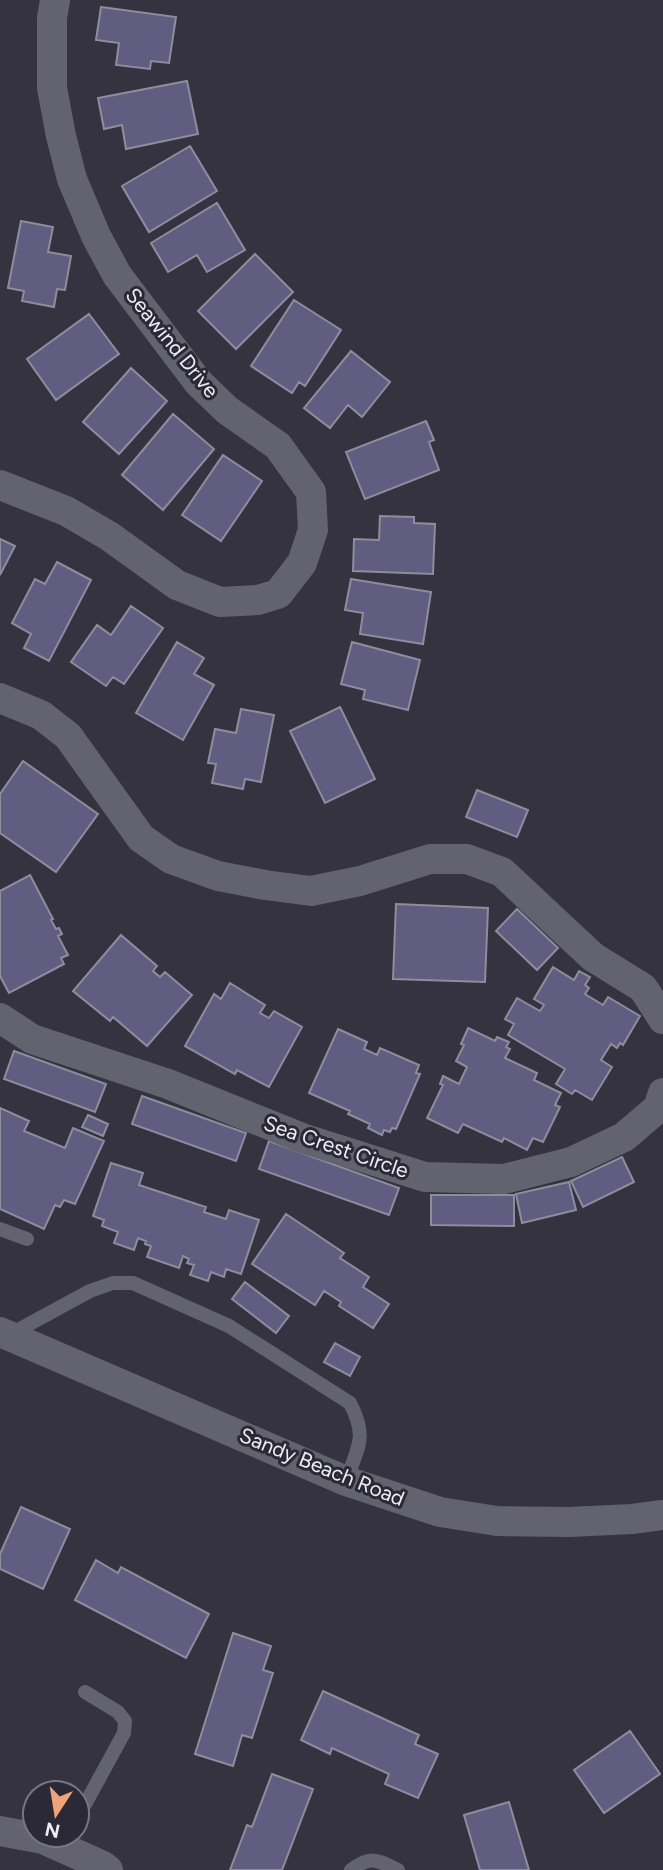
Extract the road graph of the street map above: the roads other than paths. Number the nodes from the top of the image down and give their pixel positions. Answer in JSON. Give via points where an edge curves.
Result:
{"nodes":[{"id":1,"x":55,"y":0,"type":"edge"},
{"id":2,"x":0,"y":485,"type":"edge"},
{"id":3,"x":0,"y":698,"type":"edge"},
{"id":4,"x":0,"y":1018,"type":"edge"},
{"id":5,"x":663,"y":1018,"type":"edge"},
{"id":6,"x":663,"y":1093,"type":"edge"},
{"id":7,"x":0,"y":1228,"type":"edge"},
{"id":8,"x":27,"y":1239,"type":"dead end"},
{"id":9,"x":5,"y":1333,"type":"edge"},
{"id":10,"x":346,"y":1481,"type":"junction"},
{"id":11,"x":663,"y":1515,"type":"edge"},
{"id":12,"x":85,"y":1692,"type":"dead end"},
{"id":13,"x":91,"y":1793,"type":"edge"},
{"id":14,"x":0,"y":1831,"type":"edge"},
{"id":15,"x":21,"y":1835,"type":"edge"},
{"id":16,"x":77,"y":1849,"type":"edge"},
{"id":17,"x":108,"y":1870,"type":"edge"},
{"id":18,"x":351,"y":1870,"type":"edge"},
{"id":19,"x":398,"y":1870,"type":"edge"}],
"edges":[{"from":1,"to":2,"type":"street","name":"Seawind Drive","via":[[54,100],[72,179],[96,236],[117,275],[198,382],[227,410],[278,446],[311,492],[313,530],[302,563],[278,594],[220,602],[177,585],[109,536],[66,512]]},
{"from":3,"to":5,"type":"street","via":[[41,715],[68,736],[141,838],[171,859],[218,876],[311,891],[430,859],[467,859],[502,872],[593,957],[643,988]]},
{"from":4,"to":6,"type":"street","name":"Sea Crest Circle","via":[[32,1039],[167,1084],[302,1138],[425,1177],[504,1179],[571,1162],[624,1137],[658,1108]]},
{"from":7,"to":8,"type":"lane"},
{"from":9,"to":10,"type":"street","name":"Sandy Beach Road"},
{"from":9,"to":10,"type":"lane","via":[[113,1283],[133,1283],[229,1326],[350,1403],[361,1437]]},
{"from":10,"to":11,"type":"street","name":"Sandy Beach Road","via":[[440,1512],[497,1521],[569,1522]]},
{"from":12,"to":13,"type":"lane","via":[[125,1721],[124,1733]]},
{"from":14,"to":15,"type":"street"},
{"from":16,"to":17,"type":"street"},
{"from":18,"to":19,"type":"lane","via":[[363,1861],[376,1860]]}]}
